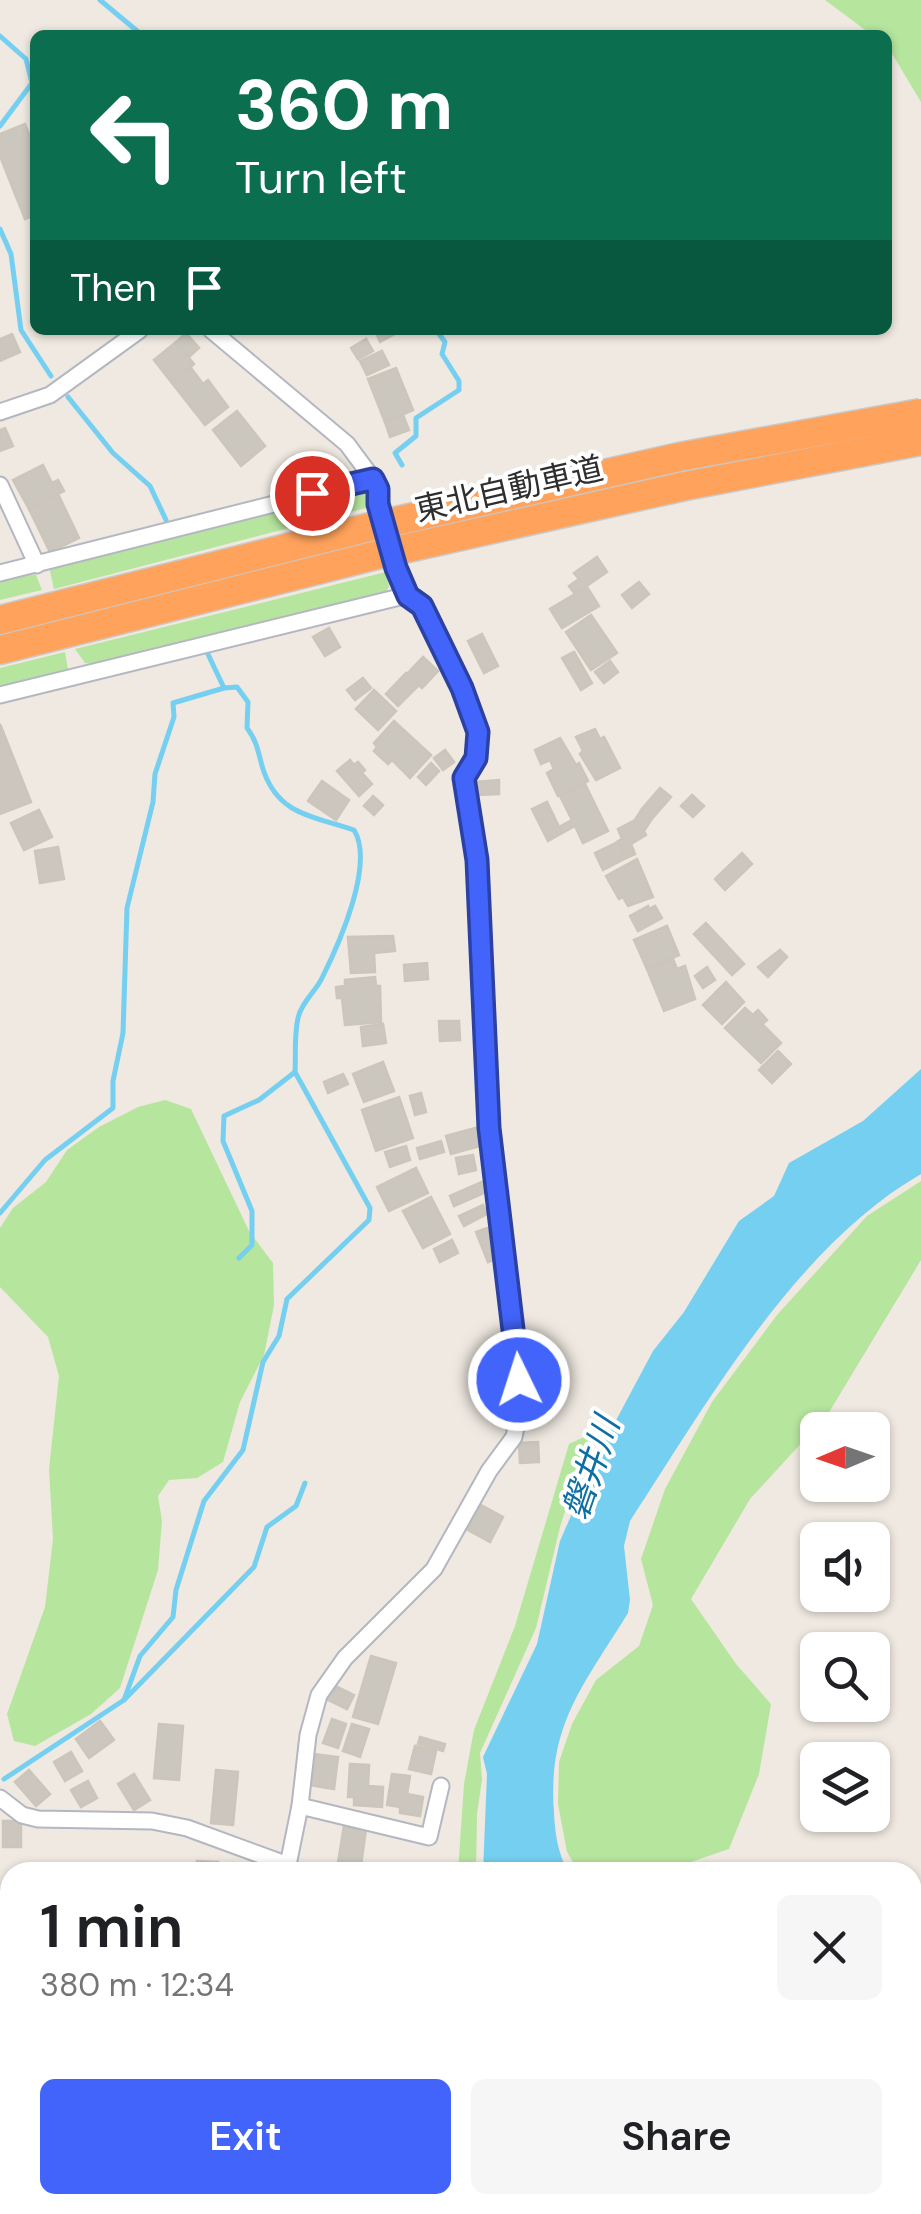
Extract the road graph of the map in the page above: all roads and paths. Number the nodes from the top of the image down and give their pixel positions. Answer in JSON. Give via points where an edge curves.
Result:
{"nodes":[{"id":1,"x":133,"y":335,"type":"edge"},
{"id":2,"x":217,"y":335,"type":"edge"},
{"id":3,"x":0,"y":412,"type":"edge"},
{"id":4,"x":921,"y":413,"type":"edge"},
{"id":5,"x":921,"y":441,"type":"edge"},
{"id":6,"x":0,"y":484,"type":"edge"},
{"id":7,"x":376,"y":484,"type":"junction"},
{"id":8,"x":382,"y":515,"type":"junction"},
{"id":9,"x":37,"y":564,"type":"junction"},
{"id":10,"x":0,"y":573,"type":"edge"},
{"id":11,"x":408,"y":596,"type":"junction"},
{"id":12,"x":0,"y":620,"type":"edge"},
{"id":13,"x":0,"y":650,"type":"edge"},
{"id":14,"x":0,"y":695,"type":"edge"},
{"id":15,"x":441,"y":1786,"type":"dead end"},
{"id":16,"x":0,"y":1798,"type":"edge"},
{"id":17,"x":300,"y":1806,"type":"junction"},
{"id":18,"x":271,"y":1862,"type":"edge"},
{"id":19,"x":289,"y":1862,"type":"edge"}],
"edges":[{"from":1,"to":3,"type":"street","via":[[50,395]]},
{"from":2,"to":7,"type":"street","via":[[347,444]]},
{"from":4,"to":8,"type":"highway","name":"東北自動車道","bridge":true},
{"from":5,"to":13,"type":"highway","name":"東北自動車道","bridge":true,"via":[[684,486]]},
{"from":6,"to":9,"type":"street"},
{"from":7,"to":8,"type":"street"},
{"from":7,"to":9,"type":"street"},
{"from":7,"to":11,"type":"street"},
{"from":8,"to":12,"type":"highway","name":"東北自動車道"},
{"from":9,"to":10,"type":"street"},
{"from":11,"to":14,"type":"street"},
{"from":11,"to":17,"type":"street","via":[[422,606],[478,732],[476,758],[464,778],[477,860],[489,1128],[520,1406],[514,1437],[434,1569],[345,1658],[319,1694]]},
{"from":15,"to":17,"type":"street","via":[[430,1836]]},
{"from":16,"to":18,"type":"street","via":[[38,1819],[186,1828]]},
{"from":17,"to":19,"type":"street"}]}
